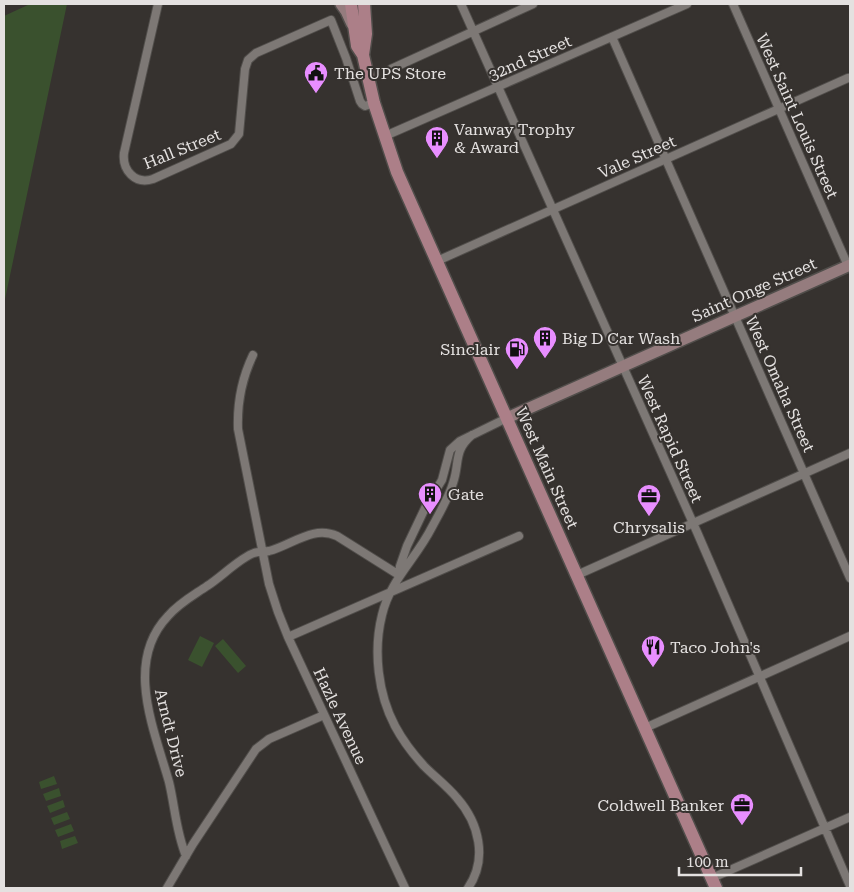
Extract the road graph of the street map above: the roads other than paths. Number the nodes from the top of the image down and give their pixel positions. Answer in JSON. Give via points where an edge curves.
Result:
{"nodes":[{"id":1,"x":158,"y":4,"type":"edge"},
{"id":2,"x":341,"y":4,"type":"edge"},
{"id":3,"x":351,"y":4,"type":"edge"},
{"id":4,"x":358,"y":4,"type":"edge"},
{"id":5,"x":364,"y":4,"type":"edge"},
{"id":6,"x":461,"y":4,"type":"edge"},
{"id":7,"x":533,"y":4,"type":"edge"},
{"id":8,"x":687,"y":4,"type":"edge"},
{"id":9,"x":732,"y":4,"type":"edge"},
{"id":10,"x":354,"y":31,"type":"junction"},
{"id":11,"x":473,"y":31,"type":"junction"},
{"id":12,"x":612,"y":37,"type":"junction"},
{"id":13,"x":365,"y":50,"type":"junction"},
{"id":14,"x":346,"y":58,"type":"junction"},
{"id":15,"x":391,"y":69,"type":"dead end"},
{"id":16,"x":848,"y":78,"type":"dead end"},
{"id":17,"x":498,"y":87,"type":"junction"},
{"id":18,"x":374,"y":103,"type":"junction"},
{"id":19,"x":779,"y":109,"type":"junction"},
{"id":20,"x":385,"y":136,"type":"junction"},
{"id":21,"x":665,"y":159,"type":"junction"},
{"id":22,"x":552,"y":210,"type":"junction"},
{"id":23,"x":437,"y":260,"type":"junction"},
{"id":24,"x":849,"y":266,"type":"edge"},
{"id":25,"x":735,"y":316,"type":"junction"},
{"id":26,"x":254,"y":354,"type":"dead end"},
{"id":27,"x":622,"y":366,"type":"junction"},
{"id":28,"x":507,"y":418,"type":"junction"},
{"id":29,"x":472,"y":435,"type":"junction"},
{"id":30,"x":850,"y":453,"type":"edge"},
{"id":31,"x":804,"y":474,"type":"junction"},
{"id":32,"x":692,"y":523,"type":"junction"},
{"id":33,"x":519,"y":536,"type":"dead end"},
{"id":34,"x":262,"y":552,"type":"junction"},
{"id":35,"x":399,"y":575,"type":"junction"},
{"id":36,"x":577,"y":575,"type":"junction"},
{"id":37,"x":850,"y":578,"type":"edge"},
{"id":38,"x":390,"y":593,"type":"junction"},
{"id":39,"x":850,"y":636,"type":"edge"},
{"id":40,"x":288,"y":637,"type":"junction"},
{"id":41,"x":760,"y":677,"type":"junction"},
{"id":42,"x":324,"y":715,"type":"junction"},
{"id":43,"x":645,"y":728,"type":"junction"},
{"id":44,"x":850,"y":817,"type":"edge"},
{"id":45,"x":824,"y":828,"type":"junction"},
{"id":46,"x":186,"y":856,"type":"junction"},
{"id":47,"x":714,"y":883,"type":"edge"},
{"id":48,"x":850,"y":886,"type":"edge"},
{"id":49,"x":168,"y":888,"type":"edge"},
{"id":50,"x":405,"y":888,"type":"edge"},
{"id":51,"x":468,"y":888,"type":"edge"}],
"edges":[{"from":1,"to":14,"type":"street","name":"Hall Street","via":[[123,160],[128,173],[140,180],[153,179],[225,147],[237,138],[246,64],[256,54],[331,20]]},
{"from":2,"to":10,"type":"street","name":"West Main Street"},
{"from":3,"to":10,"type":"main road"},
{"from":4,"to":13,"type":"street","name":"West Main Street"},
{"from":5,"to":13,"type":"main road"},
{"from":6,"to":11,"type":"street","name":"West Rapid Street"},
{"from":7,"to":11,"type":"street"},
{"from":8,"to":12,"type":"street","name":"32nd Street"},
{"from":9,"to":19,"type":"street","name":"West Saint Louis Street"},
{"from":10,"to":13,"type":"main road","name":"West Main Street","via":[[357,46]]},
{"from":11,"to":15,"type":"street"},
{"from":11,"to":17,"type":"street","name":"West Rapid Street"},
{"from":12,"to":17,"type":"street","name":"32nd Street"},
{"from":12,"to":21,"type":"street","name":"West Omaha Street"},
{"from":13,"to":14,"type":"street"},
{"from":13,"to":18,"type":"main road","name":"West Main Street"},
{"from":14,"to":18,"type":"street","name":"Hall Street","via":[[362,104]]},
{"from":16,"to":19,"type":"street","name":"Vale Street"},
{"from":17,"to":20,"type":"street","name":"32nd Street"},
{"from":17,"to":22,"type":"street","name":"West Rapid Street"},
{"from":18,"to":20,"type":"main road","name":"West Main Street"},
{"from":19,"to":21,"type":"street","name":"Vale Street"},
{"from":19,"to":24,"type":"street","name":"West Saint Louis Street"},
{"from":20,"to":23,"type":"main road","name":"West Main Street"},
{"from":21,"to":22,"type":"street","name":"Vale Street"},
{"from":21,"to":25,"type":"street","name":"West Omaha Street"},
{"from":22,"to":23,"type":"street","name":"Vale Street"},
{"from":22,"to":27,"type":"street","name":"West Rapid Street"},
{"from":23,"to":28,"type":"main road","name":"West Main Street"},
{"from":24,"to":25,"type":"street","name":"Saint Onge Street"},
{"from":25,"to":27,"type":"street","name":"Saint Onge Street"},
{"from":25,"to":31,"type":"street","name":"West Omaha Street"},
{"from":26,"to":34,"type":"street","name":"Hazle Avenue","via":[[243,380],[238,422]]},
{"from":27,"to":28,"type":"street","name":"Saint Onge Street"},
{"from":27,"to":32,"type":"street","name":"West Rapid Street"},
{"from":28,"to":29,"type":"street"},
{"from":28,"to":36,"type":"main road","name":"West Main Street"},
{"from":29,"to":35,"type":"street","via":[[458,452],[452,486],[426,540]]},
{"from":29,"to":35,"type":"street","via":[[450,450],[442,480],[407,546]]},
{"from":30,"to":31,"type":"street"},
{"from":31,"to":32,"type":"street"},
{"from":31,"to":37,"type":"street","name":"West Omaha Street"},
{"from":32,"to":36,"type":"street"},
{"from":32,"to":41,"type":"street","name":"West Rapid Street"},
{"from":33,"to":38,"type":"street"},
{"from":34,"to":35,"type":"street","name":"Arndt Drive","via":[[316,533],[329,533]]},
{"from":34,"to":40,"type":"street","name":"Hazle Avenue","via":[[274,600]]},
{"from":34,"to":46,"type":"street","name":"Arndt Drive","via":[[244,558],[179,605],[157,629],[148,651],[144,676],[146,696]]},
{"from":35,"to":38,"type":"street"},
{"from":36,"to":43,"type":"main road","name":"West Main Street"},
{"from":38,"to":40,"type":"street"},
{"from":38,"to":51,"type":"street","via":[[382,615],[378,642],[383,694],[390,717],[403,739],[426,768],[455,796],[472,821],[480,857],[476,876]]},
{"from":39,"to":41,"type":"street"},
{"from":40,"to":42,"type":"street","name":"Hazle Avenue"},
{"from":41,"to":43,"type":"street"},
{"from":41,"to":45,"type":"street","name":"West Rapid Street"},
{"from":42,"to":46,"type":"street","via":[[269,739],[256,749]]},
{"from":42,"to":50,"type":"street","name":"Hazle Avenue"},
{"from":43,"to":47,"type":"main road","name":"West Main Street"},
{"from":44,"to":45,"type":"street"},
{"from":45,"to":47,"type":"street"},
{"from":45,"to":48,"type":"street","name":"West Rapid Street"},
{"from":46,"to":49,"type":"street"}]}
